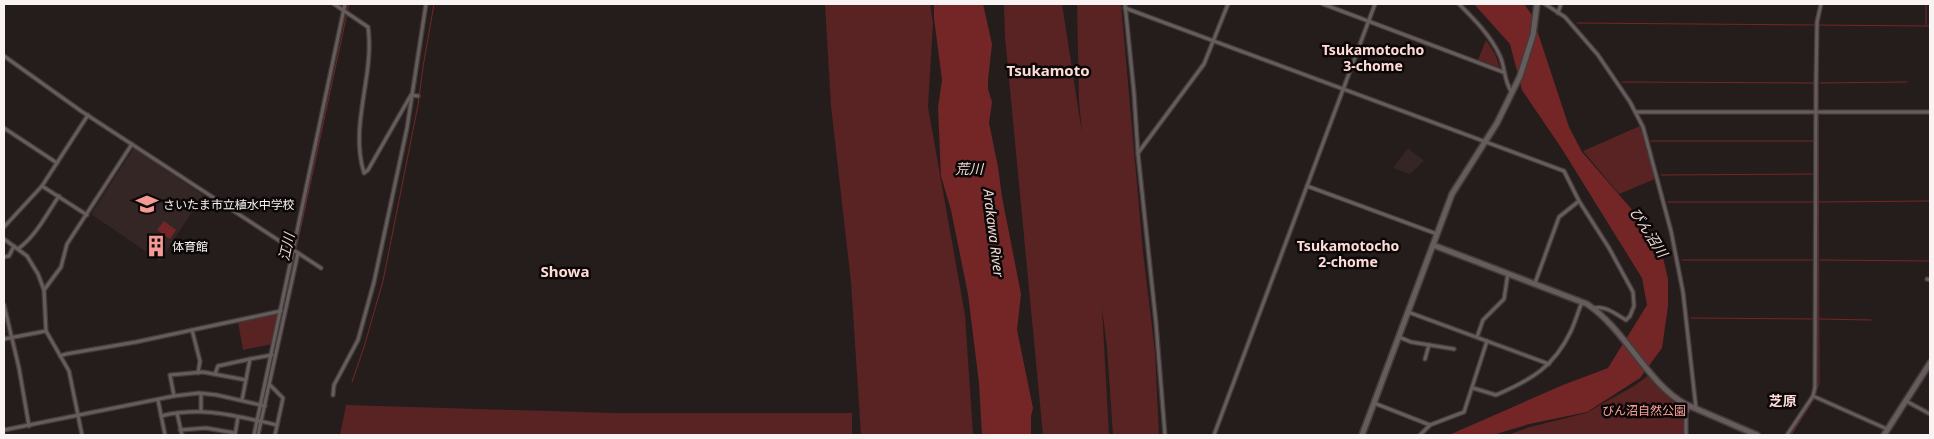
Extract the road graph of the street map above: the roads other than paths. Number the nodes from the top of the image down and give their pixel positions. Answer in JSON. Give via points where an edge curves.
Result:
{"nodes":[{"id":1,"x":334,"y":4,"type":"edge"},
{"id":2,"x":345,"y":4,"type":"edge"},
{"id":3,"x":426,"y":4,"type":"edge"},
{"id":4,"x":1228,"y":4,"type":"edge"},
{"id":5,"x":1322,"y":4,"type":"edge"},
{"id":6,"x":1375,"y":4,"type":"edge"},
{"id":7,"x":1459,"y":4,"type":"edge"},
{"id":8,"x":1537,"y":4,"type":"edge"},
{"id":9,"x":1545,"y":4,"type":"edge"},
{"id":10,"x":1561,"y":4,"type":"edge"},
{"id":11,"x":1821,"y":4,"type":"edge"},
{"id":12,"x":1125,"y":6,"type":"edge"},
{"id":13,"x":344,"y":11,"type":"junction"},
{"id":14,"x":1558,"y":13,"type":"junction"},
{"id":15,"x":1368,"y":21,"type":"junction"},
{"id":16,"x":1214,"y":41,"type":"junction"},
{"id":17,"x":4,"y":56,"type":"edge"},
{"id":18,"x":1503,"y":72,"type":"junction"},
{"id":19,"x":1343,"y":89,"type":"junction"},
{"id":20,"x":1512,"y":93,"type":"junction"},
{"id":21,"x":413,"y":95,"type":"junction"},
{"id":22,"x":418,"y":96,"type":"dead end"},
{"id":23,"x":1636,"y":112,"type":"junction"},
{"id":24,"x":1930,"y":112,"type":"edge"},
{"id":25,"x":1815,"y":113,"type":"junction"},
{"id":26,"x":88,"y":116,"type":"junction"},
{"id":27,"x":4,"y":128,"type":"edge"},
{"id":28,"x":1485,"y":141,"type":"junction"},
{"id":29,"x":132,"y":144,"type":"junction"},
{"id":30,"x":1138,"y":154,"type":"junction"},
{"id":31,"x":57,"y":163,"type":"junction"},
{"id":32,"x":42,"y":186,"type":"junction"},
{"id":33,"x":1307,"y":186,"type":"junction"},
{"id":34,"x":58,"y":196,"type":"junction"},
{"id":35,"x":1579,"y":201,"type":"junction"},
{"id":36,"x":86,"y":214,"type":"junction"},
{"id":37,"x":4,"y":227,"type":"edge"},
{"id":38,"x":1437,"y":234,"type":"junction"},
{"id":39,"x":4,"y":238,"type":"edge"},
{"id":40,"x":1433,"y":245,"type":"junction"},
{"id":41,"x":14,"y":246,"type":"junction"},
{"id":42,"x":18,"y":249,"type":"junction"},
{"id":43,"x":296,"y":251,"type":"junction"},
{"id":44,"x":4,"y":257,"type":"edge"},
{"id":45,"x":321,"y":268,"type":"dead end"},
{"id":46,"x":1508,"y":273,"type":"junction"},
{"id":47,"x":1535,"y":283,"type":"junction"},
{"id":48,"x":44,"y":290,"type":"junction"},
{"id":49,"x":1583,"y":301,"type":"junction"},
{"id":50,"x":4,"y":305,"type":"edge"},
{"id":51,"x":1594,"y":308,"type":"junction"},
{"id":52,"x":281,"y":311,"type":"junction"},
{"id":53,"x":1408,"y":312,"type":"junction"},
{"id":54,"x":192,"y":330,"type":"junction"},
{"id":55,"x":46,"y":331,"type":"junction"},
{"id":56,"x":1399,"y":336,"type":"junction"},
{"id":57,"x":1477,"y":337,"type":"junction"},
{"id":58,"x":10,"y":338,"type":"junction"},
{"id":59,"x":4,"y":339,"type":"edge"},
{"id":60,"x":1487,"y":341,"type":"junction"},
{"id":61,"x":1429,"y":344,"type":"junction"},
{"id":62,"x":1454,"y":349,"type":"dead end"},
{"id":63,"x":273,"y":355,"type":"junction"},
{"id":64,"x":60,"y":356,"type":"junction"},
{"id":65,"x":250,"y":359,"type":"junction"},
{"id":66,"x":1425,"y":359,"type":"dead end"},
{"id":67,"x":1930,"y":363,"type":"edge"},
{"id":68,"x":1549,"y":364,"type":"junction"},
{"id":69,"x":198,"y":373,"type":"junction"},
{"id":70,"x":215,"y":374,"type":"junction"},
{"id":71,"x":246,"y":380,"type":"junction"},
{"id":72,"x":270,"y":385,"type":"junction"},
{"id":73,"x":1473,"y":388,"type":"junction"},
{"id":74,"x":201,"y":394,"type":"junction"},
{"id":75,"x":332,"y":395,"type":"dead end"},
{"id":76,"x":174,"y":396,"type":"junction"},
{"id":77,"x":1812,"y":396,"type":"junction"},
{"id":78,"x":158,"y":400,"type":"junction"},
{"id":79,"x":242,"y":400,"type":"junction"},
{"id":80,"x":1906,"y":401,"type":"junction"},
{"id":81,"x":1374,"y":403,"type":"junction"},
{"id":82,"x":263,"y":405,"type":"junction"},
{"id":83,"x":1689,"y":406,"type":"junction"},
{"id":84,"x":1696,"y":409,"type":"junction"},
{"id":85,"x":201,"y":411,"type":"junction"},
{"id":86,"x":177,"y":413,"type":"junction"},
{"id":87,"x":1930,"y":414,"type":"edge"},
{"id":88,"x":78,"y":415,"type":"junction"},
{"id":89,"x":161,"y":416,"type":"junction"},
{"id":90,"x":238,"y":416,"type":"junction"},
{"id":91,"x":259,"y":421,"type":"junction"},
{"id":92,"x":277,"y":425,"type":"junction"},
{"id":93,"x":1430,"y":425,"type":"junction"},
{"id":94,"x":29,"y":426,"type":"junction"},
{"id":95,"x":1888,"y":429,"type":"junction"},
{"id":96,"x":4,"y":430,"type":"edge"},
{"id":97,"x":180,"y":430,"type":"junction"},
{"id":98,"x":235,"y":434,"type":"edge"},
{"id":99,"x":82,"y":435,"type":"edge"},
{"id":100,"x":165,"y":435,"type":"edge"},
{"id":101,"x":182,"y":435,"type":"edge"},
{"id":102,"x":254,"y":435,"type":"edge"},
{"id":103,"x":258,"y":435,"type":"edge"},
{"id":104,"x":274,"y":435,"type":"edge"},
{"id":105,"x":1166,"y":435,"type":"edge"},
{"id":106,"x":1214,"y":435,"type":"edge"},
{"id":107,"x":1362,"y":435,"type":"edge"},
{"id":108,"x":1420,"y":435,"type":"edge"},
{"id":109,"x":1686,"y":435,"type":"edge"},
{"id":110,"x":1757,"y":435,"type":"edge"},
{"id":111,"x":1787,"y":435,"type":"edge"},
{"id":112,"x":1884,"y":435,"type":"edge"}],
"edges":[{"from":1,"to":13,"type":"street"},
{"from":2,"to":13,"type":"street"},
{"from":3,"to":21,"type":"street"},
{"from":4,"to":16,"type":"street"},
{"from":5,"to":15,"type":"street"},
{"from":6,"to":15,"type":"street"},
{"from":7,"to":18,"type":"street","via":[[1494,44]]},
{"from":8,"to":20,"type":"street","via":[[1533,35]]},
{"from":9,"to":14,"type":"street"},
{"from":10,"to":14,"type":"street"},
{"from":11,"to":25,"type":"street","via":[[1817,22]]},
{"from":12,"to":16,"type":"street"},
{"from":12,"to":30,"type":"street"},
{"from":13,"to":21,"type":"street","via":[[364,23],[368,31],[359,141],[364,173]]},
{"from":13,"to":43,"type":"street"},
{"from":14,"to":23,"type":"street","via":[[1598,55]]},
{"from":15,"to":18,"type":"street"},
{"from":15,"to":19,"type":"street"},
{"from":16,"to":19,"type":"street"},
{"from":16,"to":30,"type":"street","via":[[1204,64]]},
{"from":17,"to":26,"type":"street"},
{"from":18,"to":20,"type":"street"},
{"from":19,"to":28,"type":"street"},
{"from":19,"to":33,"type":"street"},
{"from":20,"to":28,"type":"street"},
{"from":21,"to":22,"type":"street"},
{"from":21,"to":75,"type":"street","via":[[374,282],[358,340]]},
{"from":23,"to":25,"type":"street"},
{"from":23,"to":84,"type":"street","via":[[1671,231],[1683,292]]},
{"from":24,"to":25,"type":"street"},
{"from":25,"to":77,"type":"street","via":[[1815,387]]},
{"from":26,"to":29,"type":"street"},
{"from":26,"to":31,"type":"street"},
{"from":27,"to":31,"type":"street"},
{"from":28,"to":35,"type":"street","via":[[1564,171]]},
{"from":28,"to":38,"type":"street","via":[[1454,189]]},
{"from":29,"to":36,"type":"street"},
{"from":29,"to":43,"type":"street"},
{"from":30,"to":105,"type":"street"},
{"from":31,"to":32,"type":"street"},
{"from":32,"to":34,"type":"street"},
{"from":32,"to":37,"type":"street"},
{"from":33,"to":38,"type":"street"},
{"from":33,"to":106,"type":"street"},
{"from":34,"to":36,"type":"street"},
{"from":34,"to":42,"type":"street","via":[[39,227]]},
{"from":35,"to":47,"type":"street","via":[[1560,217]]},
{"from":35,"to":51,"type":"street","via":[[1609,248],[1634,297],[1632,311],[1626,320],[1618,314]]},
{"from":36,"to":48,"type":"street","via":[[67,244],[61,267]]},
{"from":38,"to":40,"type":"street"},
{"from":39,"to":41,"type":"street"},
{"from":40,"to":46,"type":"street"},
{"from":40,"to":53,"type":"street"},
{"from":41,"to":42,"type":"street"},
{"from":41,"to":44,"type":"street","via":[[9,256]]},
{"from":42,"to":48,"type":"street","via":[[33,263]]},
{"from":43,"to":45,"type":"street"},
{"from":43,"to":52,"type":"street"},
{"from":43,"to":63,"type":"street"},
{"from":46,"to":47,"type":"street"},
{"from":46,"to":57,"type":"street","via":[[1504,299],[1483,320]]},
{"from":47,"to":49,"type":"street"},
{"from":48,"to":55,"type":"street"},
{"from":49,"to":51,"type":"street"},
{"from":49,"to":68,"type":"street","via":[[1571,332]]},
{"from":50,"to":58,"type":"street"},
{"from":51,"to":83,"type":"street","via":[[1670,394]]},
{"from":52,"to":54,"type":"street"},
{"from":52,"to":63,"type":"street"},
{"from":53,"to":56,"type":"street"},
{"from":53,"to":57,"type":"street"},
{"from":54,"to":64,"type":"street"},
{"from":54,"to":69,"type":"street","via":[[200,361]]},
{"from":55,"to":58,"type":"street"},
{"from":55,"to":64,"type":"street"},
{"from":56,"to":61,"type":"street","via":[[1411,342]]},
{"from":56,"to":81,"type":"street"},
{"from":57,"to":60,"type":"street"},
{"from":58,"to":59,"type":"street"},
{"from":58,"to":94,"type":"street"},
{"from":60,"to":68,"type":"street"},
{"from":60,"to":73,"type":"street"},
{"from":61,"to":62,"type":"street"},
{"from":61,"to":66,"type":"street"},
{"from":63,"to":65,"type":"street"},
{"from":63,"to":72,"type":"street"},
{"from":63,"to":82,"type":"street"},
{"from":64,"to":88,"type":"street","via":[[68,371]]},
{"from":65,"to":70,"type":"street","via":[[218,366]]},
{"from":65,"to":71,"type":"street"},
{"from":67,"to":80,"type":"street"},
{"from":68,"to":73,"type":"street","via":[[1521,384],[1496,395]]},
{"from":69,"to":70,"type":"street"},
{"from":69,"to":76,"type":"street","via":[[170,375]]},
{"from":70,"to":71,"type":"street"},
{"from":71,"to":79,"type":"street"},
{"from":72,"to":82,"type":"street"},
{"from":72,"to":92,"type":"street","via":[[283,398]]},
{"from":73,"to":93,"type":"street","via":[[1464,412]]},
{"from":74,"to":76,"type":"street"},
{"from":74,"to":79,"type":"street"},
{"from":74,"to":85,"type":"street"},
{"from":76,"to":78,"type":"street"},
{"from":77,"to":95,"type":"street"},
{"from":77,"to":111,"type":"street"},
{"from":78,"to":88,"type":"street"},
{"from":78,"to":89,"type":"street"},
{"from":79,"to":82,"type":"street"},
{"from":80,"to":87,"type":"street"},
{"from":80,"to":95,"type":"street"},
{"from":81,"to":93,"type":"street"},
{"from":81,"to":107,"type":"street"},
{"from":82,"to":91,"type":"street"},
{"from":83,"to":84,"type":"street"},
{"from":83,"to":109,"type":"street"},
{"from":84,"to":110,"type":"street"},
{"from":85,"to":86,"type":"street"},
{"from":85,"to":90,"type":"street"},
{"from":86,"to":89,"type":"street"},
{"from":86,"to":97,"type":"street"},
{"from":88,"to":94,"type":"street"},
{"from":88,"to":99,"type":"street"},
{"from":89,"to":100,"type":"street"},
{"from":90,"to":91,"type":"street"},
{"from":90,"to":98,"type":"street"},
{"from":91,"to":92,"type":"street"},
{"from":91,"to":102,"type":"street"},
{"from":91,"to":103,"type":"street"},
{"from":92,"to":104,"type":"street"},
{"from":93,"to":108,"type":"street"},
{"from":94,"to":96,"type":"street"},
{"from":95,"to":112,"type":"street"},
{"from":97,"to":98,"type":"street","via":[[206,428]]},
{"from":97,"to":101,"type":"street"}]}
